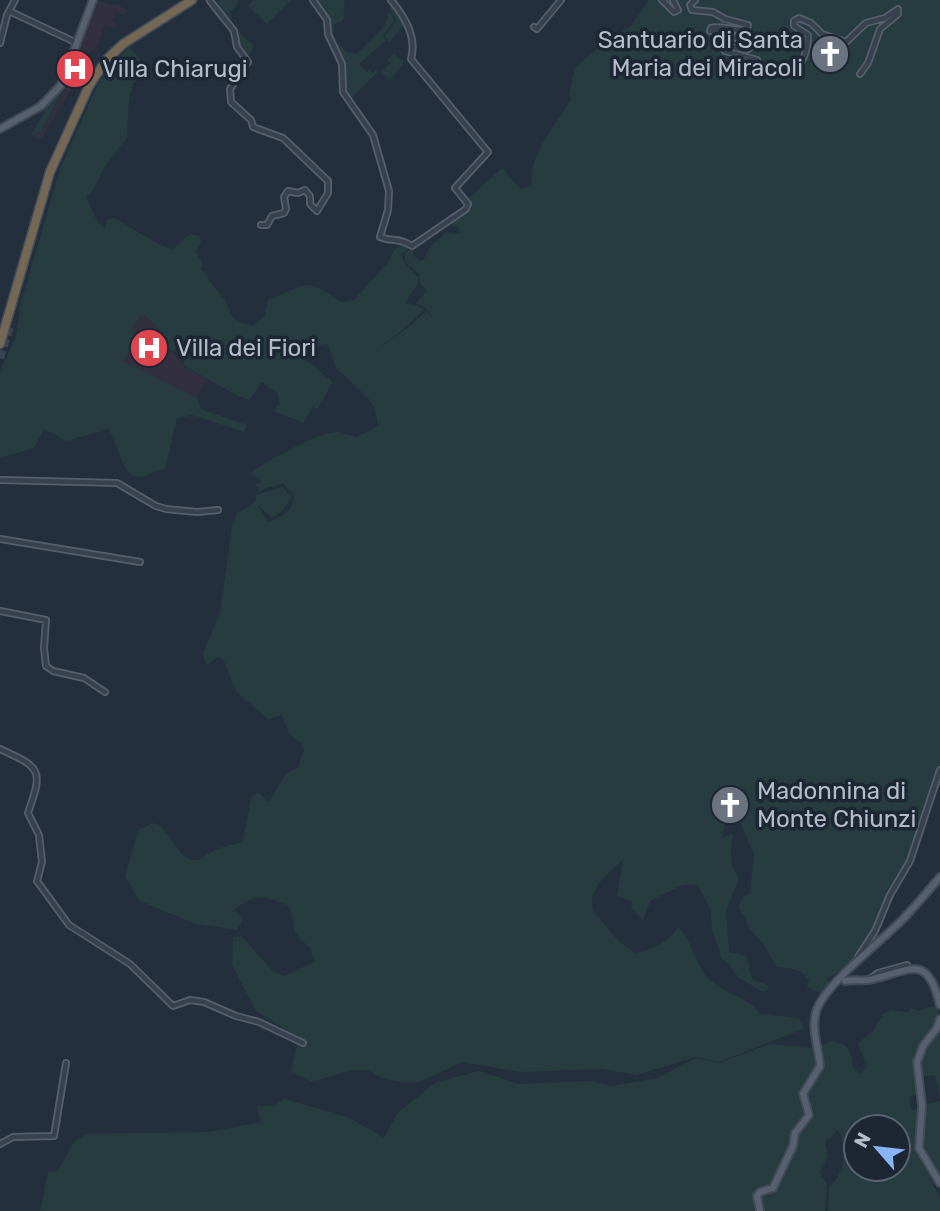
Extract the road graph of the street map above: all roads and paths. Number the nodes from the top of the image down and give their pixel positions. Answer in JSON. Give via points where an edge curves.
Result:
{"nodes":[{"id":1,"x":15,"y":0,"type":"edge"},
{"id":2,"x":93,"y":0,"type":"edge"},
{"id":3,"x":192,"y":0,"type":"edge"},
{"id":4,"x":200,"y":0,"type":"edge"},
{"id":5,"x":313,"y":0,"type":"edge"},
{"id":6,"x":391,"y":0,"type":"edge"},
{"id":7,"x":561,"y":0,"type":"edge"},
{"id":8,"x":662,"y":0,"type":"edge"},
{"id":9,"x":673,"y":0,"type":"edge"},
{"id":10,"x":695,"y":0,"type":"edge"},
{"id":11,"x":213,"y":2,"type":"edge"},
{"id":12,"x":9,"y":11,"type":"junction"},
{"id":13,"x":534,"y":27,"type":"dead end"},
{"id":14,"x":0,"y":43,"type":"edge"},
{"id":15,"x":78,"y":43,"type":"junction"},
{"id":16,"x":860,"y":74,"type":"dead end"},
{"id":17,"x":0,"y":129,"type":"edge"},
{"id":18,"x":261,"y":225,"type":"dead end"},
{"id":19,"x":11,"y":323,"type":"tunnel mouth"},
{"id":20,"x":0,"y":344,"type":"edge"},
{"id":21,"x":0,"y":480,"type":"edge"},
{"id":22,"x":218,"y":510,"type":"dead end"},
{"id":23,"x":0,"y":539,"type":"edge"},
{"id":24,"x":140,"y":562,"type":"dead end"},
{"id":25,"x":0,"y":611,"type":"edge"},
{"id":26,"x":105,"y":692,"type":"dead end"},
{"id":27,"x":0,"y":749,"type":"edge"},
{"id":28,"x":940,"y":770,"type":"edge"},
{"id":29,"x":940,"y":877,"type":"edge"},
{"id":30,"x":908,"y":965,"type":"dead end"},
{"id":31,"x":845,"y":975,"type":"junction"},
{"id":32,"x":868,"y":980,"type":"junction"},
{"id":33,"x":940,"y":1005,"type":"edge"},
{"id":34,"x":940,"y":1019,"type":"edge"},
{"id":35,"x":303,"y":1043,"type":"dead end"},
{"id":36,"x":66,"y":1063,"type":"dead end"},
{"id":37,"x":0,"y":1144,"type":"edge"},
{"id":38,"x":940,"y":1183,"type":"edge"},
{"id":39,"x":760,"y":1211,"type":"edge"}],
"edges":[{"from":1,"to":12,"type":"street"},
{"from":2,"to":15,"type":"main road"},
{"from":3,"to":20,"type":"highway","via":[[122,44],[93,79],[50,172]]},
{"from":4,"to":19,"type":"highway","via":[[124,48],[93,88],[52,180]]},
{"from":5,"to":6,"type":"street","via":[[327,20],[328,34],[343,66],[343,92],[373,135],[389,191],[380,236],[412,246],[466,209],[468,204],[456,188],[488,152],[411,59],[414,49],[407,24]]},
{"from":7,"to":13,"type":"street","via":[[537,29]]},
{"from":8,"to":9,"type":"street","via":[[674,12],[678,10]]},
{"from":10,"to":16,"type":"street","via":[[692,10],[713,12],[748,25],[742,30],[710,28],[750,44],[746,50],[726,46],[725,51],[757,60],[734,66],[767,71],[797,68],[808,45],[808,35],[794,26],[799,18],[822,34],[846,42],[866,23],[898,9],[880,29]]},
{"from":11,"to":18,"type":"street","via":[[234,31],[237,47],[248,62],[230,89],[231,102],[253,127],[283,138],[328,181],[328,193],[317,211],[304,190],[288,191],[285,212]]},
{"from":12,"to":14,"type":"street"},
{"from":12,"to":15,"type":"street"},
{"from":15,"to":17,"type":"main road","via":[[55,94]]},
{"from":21,"to":22,"type":"street","via":[[117,483],[166,509]]},
{"from":23,"to":24,"type":"street"},
{"from":25,"to":26,"type":"street","via":[[46,620],[46,666],[84,678]]},
{"from":27,"to":35,"type":"street","via":[[37,773],[38,785],[28,813],[39,835],[42,862],[37,881],[69,925],[130,964],[173,1006],[190,1000],[204,1002]]},
{"from":28,"to":31,"type":"street","via":[[910,861],[875,931]]},
{"from":29,"to":31,"type":"main road"},
{"from":30,"to":32,"type":"street"},
{"from":31,"to":32,"type":"main road"},
{"from":31,"to":39,"type":"main road","via":[[816,1010],[814,1032],[820,1066],[803,1094],[809,1115],[795,1133],[773,1188],[757,1196]]},
{"from":32,"to":33,"type":"main road","via":[[917,969],[929,977]]},
{"from":34,"to":38,"type":"main road","via":[[917,1062],[922,1106],[919,1148]]},
{"from":36,"to":37,"type":"street","via":[[54,1136],[13,1137]]}]}
